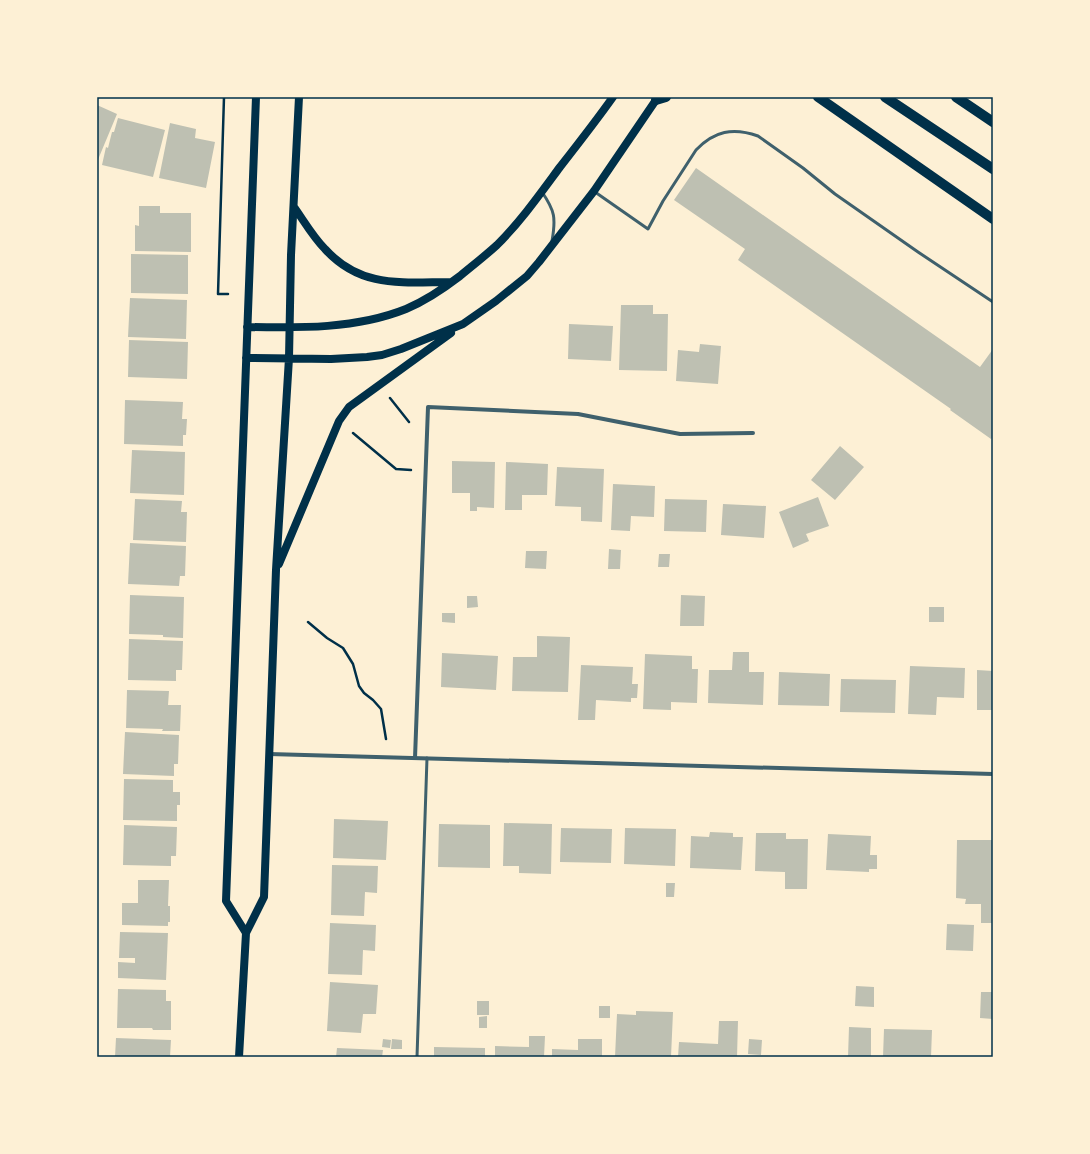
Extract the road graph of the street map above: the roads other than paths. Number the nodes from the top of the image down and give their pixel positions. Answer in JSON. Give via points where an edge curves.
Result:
{"nodes":[{"id":1,"x":256,"y":97,"type":"edge"},
{"id":2,"x":299,"y":97,"type":"edge"},
{"id":3,"x":613,"y":97,"type":"edge"},
{"id":4,"x":818,"y":97,"type":"edge"},
{"id":5,"x":885,"y":97,"type":"edge"},
{"id":6,"x":956,"y":97,"type":"edge"},
{"id":7,"x":660,"y":98,"type":"edge"},
{"id":8,"x":993,"y":122,"type":"edge"},
{"id":9,"x":993,"y":169,"type":"edge"},
{"id":10,"x":542,"y":191,"type":"junction"},
{"id":11,"x":594,"y":191,"type":"junction"},
{"id":12,"x":294,"y":207,"type":"junction"},
{"id":13,"x":993,"y":219,"type":"edge"},
{"id":14,"x":551,"y":249,"type":"junction"},
{"id":15,"x":451,"y":282,"type":"junction"},
{"id":16,"x":993,"y":302,"type":"edge"},
{"id":17,"x":463,"y":324,"type":"junction"},
{"id":18,"x":247,"y":328,"type":"junction"},
{"id":19,"x":290,"y":328,"type":"junction"},
{"id":20,"x":246,"y":358,"type":"junction"},
{"id":21,"x":289,"y":358,"type":"junction"},
{"id":22,"x":753,"y":433,"type":"dead end"},
{"id":23,"x":276,"y":570,"type":"junction"},
{"id":24,"x":269,"y":754,"type":"junction"},
{"id":25,"x":415,"y":758,"type":"junction"},
{"id":26,"x":427,"y":758,"type":"junction"},
{"id":27,"x":993,"y":774,"type":"edge"},
{"id":28,"x":246,"y":933,"type":"junction"},
{"id":29,"x":239,"y":1057,"type":"edge"},
{"id":30,"x":417,"y":1057,"type":"edge"}],
"edges":[{"from":1,"to":18,"type":"main road"},
{"from":2,"to":12,"type":"main road"},
{"from":3,"to":10,"type":"main road"},
{"from":4,"to":13,"type":"main road"},
{"from":5,"to":9,"type":"main road"},
{"from":6,"to":8,"type":"main road"},
{"from":7,"to":11,"type":"main road"},
{"from":10,"to":14,"type":"lane","via":[[551,205],[554,216]]},
{"from":10,"to":15,"type":"main road","via":[[498,244]]},
{"from":11,"to":14,"type":"main road"},
{"from":11,"to":16,"type":"lane","via":[[648,229],[663,201],[701,145],[722,133],[751,133]]},
{"from":12,"to":15,"type":"main road","via":[[325,250],[354,271],[375,280],[389,282]]},
{"from":12,"to":19,"type":"main road"},
{"from":14,"to":17,"type":"main road","via":[[527,276]]},
{"from":15,"to":19,"type":"main road","via":[[420,303],[392,314],[339,324]]},
{"from":17,"to":21,"type":"main road","via":[[420,343],[382,355],[353,358]]},
{"from":17,"to":23,"type":"main road","via":[[349,407],[339,421]]},
{"from":18,"to":19,"type":"main road"},
{"from":18,"to":20,"type":"main road"},
{"from":19,"to":21,"type":"main road"},
{"from":20,"to":21,"type":"main road"},
{"from":20,"to":28,"type":"main road","via":[[226,901]]},
{"from":21,"to":23,"type":"main road"},
{"from":22,"to":25,"type":"street","via":[[680,434],[578,414],[428,407]]},
{"from":23,"to":24,"type":"main road"},
{"from":24,"to":25,"type":"street"},
{"from":24,"to":28,"type":"main road","via":[[264,897]]},
{"from":25,"to":26,"type":"street"},
{"from":26,"to":27,"type":"street"},
{"from":26,"to":30,"type":"lane"},
{"from":28,"to":29,"type":"main road"}]}
